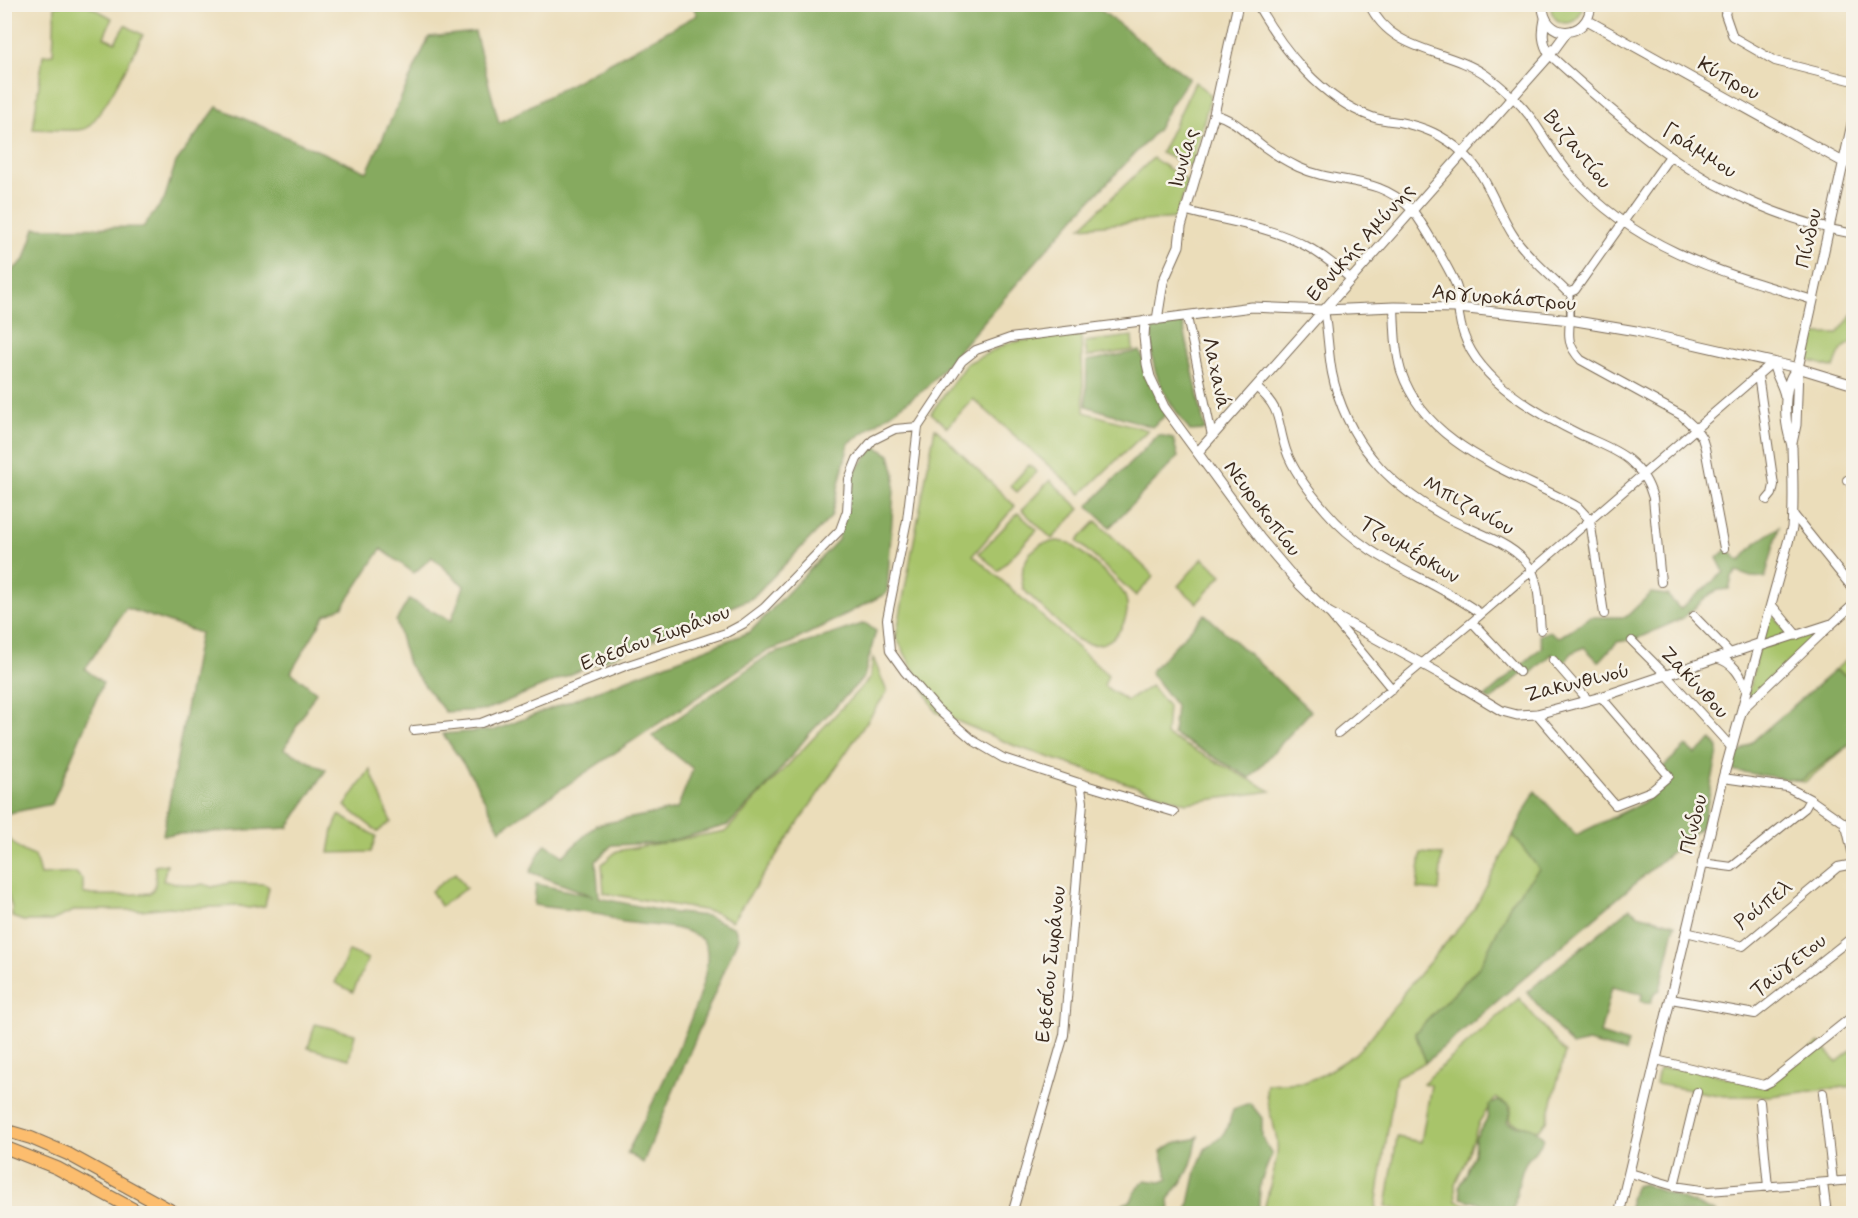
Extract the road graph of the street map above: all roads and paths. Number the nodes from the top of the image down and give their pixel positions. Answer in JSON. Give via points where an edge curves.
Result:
{"nodes":[{"id":1,"x":1238,"y":4,"type":"edge"},
{"id":2,"x":1257,"y":4,"type":"edge"},
{"id":3,"x":1370,"y":4,"type":"edge"},
{"id":4,"x":1543,"y":4,"type":"edge"},
{"id":5,"x":1591,"y":4,"type":"edge"},
{"id":6,"x":1728,"y":4,"type":"edge"},
{"id":7,"x":1545,"y":19,"type":"junction"},
{"id":8,"x":1587,"y":20,"type":"junction"},
{"id":9,"x":1566,"y":32,"type":"junction"},
{"id":10,"x":1550,"y":55,"type":"junction"},
{"id":11,"x":1854,"y":81,"type":"edge"},
{"id":12,"x":1512,"y":98,"type":"junction"},
{"id":13,"x":1214,"y":114,"type":"junction"},
{"id":14,"x":1854,"y":115,"type":"edge"},
{"id":15,"x":1463,"y":153,"type":"junction"},
{"id":16,"x":1670,"y":156,"type":"junction"},
{"id":17,"x":1843,"y":162,"type":"junction"},
{"id":18,"x":1854,"y":165,"type":"edge"},
{"id":19,"x":1412,"y":210,"type":"junction"},
{"id":20,"x":1187,"y":211,"type":"junction"},
{"id":21,"x":1622,"y":223,"type":"junction"},
{"id":22,"x":1828,"y":230,"type":"junction"},
{"id":23,"x":1854,"y":234,"type":"edge"},
{"id":24,"x":1351,"y":279,"type":"junction"},
{"id":25,"x":1570,"y":292,"type":"junction"},
{"id":26,"x":1813,"y":300,"type":"junction"},
{"id":27,"x":1394,"y":307,"type":"junction"},
{"id":28,"x":1458,"y":308,"type":"junction"},
{"id":29,"x":1324,"y":310,"type":"junction"},
{"id":30,"x":1187,"y":317,"type":"junction"},
{"id":31,"x":1157,"y":320,"type":"junction"},
{"id":32,"x":1570,"y":320,"type":"junction"},
{"id":33,"x":1145,"y":321,"type":"junction"},
{"id":34,"x":1773,"y":362,"type":"junction"},
{"id":35,"x":1798,"y":368,"type":"junction"},
{"id":36,"x":1758,"y":375,"type":"junction"},
{"id":37,"x":1854,"y":385,"type":"edge"},
{"id":38,"x":1256,"y":387,"type":"junction"},
{"id":39,"x":1786,"y":405,"type":"junction"},
{"id":40,"x":918,"y":427,"type":"junction"},
{"id":41,"x":1696,"y":429,"type":"junction"},
{"id":42,"x":1212,"y":436,"type":"junction"},
{"id":43,"x":1792,"y":443,"type":"junction"},
{"id":44,"x":1198,"y":452,"type":"junction"},
{"id":45,"x":1643,"y":475,"type":"junction"},
{"id":46,"x":1847,"y":480,"type":"dead end"},
{"id":47,"x":1854,"y":488,"type":"edge"},
{"id":48,"x":1767,"y":500,"type":"dead end"},
{"id":49,"x":1793,"y":513,"type":"junction"},
{"id":50,"x":1590,"y":520,"type":"junction"},
{"id":51,"x":1724,"y":548,"type":"dead end"},
{"id":52,"x":1532,"y":570,"type":"junction"},
{"id":53,"x":1661,"y":582,"type":"dead end"},
{"id":54,"x":1854,"y":590,"type":"edge"},
{"id":55,"x":1854,"y":604,"type":"edge"},
{"id":56,"x":1771,"y":605,"type":"junction"},
{"id":57,"x":1329,"y":612,"type":"junction"},
{"id":58,"x":1481,"y":614,"type":"junction"},
{"id":59,"x":1604,"y":614,"type":"dead end"},
{"id":60,"x":1694,"y":616,"type":"dead end"},
{"id":61,"x":1472,"y":622,"type":"junction"},
{"id":62,"x":1833,"y":623,"type":"junction"},
{"id":63,"x":1541,"y":630,"type":"dead end"},
{"id":64,"x":1796,"y":635,"type":"junction"},
{"id":65,"x":1632,"y":641,"type":"dead end"},
{"id":66,"x":1760,"y":645,"type":"junction"},
{"id":67,"x":1730,"y":653,"type":"junction"},
{"id":68,"x":1715,"y":658,"type":"junction"},
{"id":69,"x":1553,"y":660,"type":"dead end"},
{"id":70,"x":1422,"y":664,"type":"junction"},
{"id":71,"x":1519,"y":672,"type":"dead end"},
{"id":72,"x":1666,"y":676,"type":"junction"},
{"id":73,"x":1392,"y":689,"type":"junction"},
{"id":74,"x":1747,"y":690,"type":"junction"},
{"id":75,"x":1601,"y":697,"type":"junction"},
{"id":76,"x":1588,"y":700,"type":"junction"},
{"id":77,"x":1741,"y":713,"type":"junction"},
{"id":78,"x":1537,"y":714,"type":"junction"},
{"id":79,"x":414,"y":730,"type":"dead end"},
{"id":80,"x":1338,"y":733,"type":"dead end"},
{"id":81,"x":1732,"y":748,"type":"junction"},
{"id":82,"x":1723,"y":778,"type":"junction"},
{"id":83,"x":1079,"y":783,"type":"junction"},
{"id":84,"x":1810,"y":799,"type":"junction"},
{"id":85,"x":1174,"y":812,"type":"dead end"},
{"id":86,"x":1850,"y":829,"type":"edge"},
{"id":87,"x":1854,"y":862,"type":"edge"},
{"id":88,"x":1702,"y":863,"type":"junction"},
{"id":89,"x":1686,"y":932,"type":"junction"},
{"id":90,"x":1854,"y":936,"type":"edge"},
{"id":91,"x":1671,"y":999,"type":"junction"},
{"id":92,"x":1854,"y":1015,"type":"edge"},
{"id":93,"x":1656,"y":1060,"type":"junction"},
{"id":94,"x":1697,"y":1092,"type":"dead end"},
{"id":95,"x":1823,"y":1093,"type":"dead end"},
{"id":96,"x":1760,"y":1102,"type":"dead end"},
{"id":97,"x":4,"y":1130,"type":"edge"},
{"id":98,"x":4,"y":1148,"type":"edge"},
{"id":99,"x":1630,"y":1173,"type":"junction"},
{"id":100,"x":1854,"y":1180,"type":"edge"},
{"id":101,"x":1833,"y":1182,"type":"junction"},
{"id":102,"x":1823,"y":1183,"type":"junction"},
{"id":103,"x":1674,"y":1186,"type":"junction"},
{"id":104,"x":1768,"y":1187,"type":"junction"},
{"id":105,"x":142,"y":1214,"type":"edge"},
{"id":106,"x":177,"y":1214,"type":"edge"},
{"id":107,"x":1012,"y":1214,"type":"edge"},
{"id":108,"x":1619,"y":1214,"type":"edge"},
{"id":109,"x":1827,"y":1214,"type":"edge"}],
"edges":[{"from":1,"to":13,"type":"street","name":"Ιωνίας"},
{"from":2,"to":15,"type":"street","via":[[1290,55],[1333,96],[1373,118],[1441,135]]},
{"from":3,"to":12,"type":"street","name":"Βυζαντίου","via":[[1380,24],[1396,36],[1473,67]]},
{"from":4,"to":7,"type":"street"},
{"from":5,"to":8,"type":"street"},
{"from":6,"to":11,"type":"street","via":[[1725,14],[1733,37],[1775,61]]},
{"from":7,"to":9,"type":"street"},
{"from":7,"to":10,"type":"street","via":[[1543,41]]},
{"from":8,"to":9,"type":"street"},
{"from":8,"to":17,"type":"street","name":"Κύπρου"},
{"from":9,"to":10,"type":"street","name":"Εθνικής Αμύνης"},
{"from":10,"to":12,"type":"street","name":"Εθνικής Αμύνης"},
{"from":10,"to":16,"type":"street","name":"Γράμμου"},
{"from":12,"to":15,"type":"street","name":"Εθνικής Αμύνης"},
{"from":12,"to":21,"type":"street","name":"Βυζαντίου","via":[[1531,118],[1569,174]]},
{"from":13,"to":19,"type":"street","via":[[1227,118],[1299,168],[1383,189]]},
{"from":13,"to":20,"type":"street","name":"Ιωνίας"},
{"from":14,"to":17,"type":"street","name":"Πίνδου"},
{"from":15,"to":19,"type":"street","name":"Εθνικής Αμύνης"},
{"from":15,"to":25,"type":"street","via":[[1485,180],[1515,238]]},
{"from":16,"to":21,"type":"street"},
{"from":16,"to":22,"type":"street","name":"Γράμμου","via":[[1736,195]]},
{"from":17,"to":18,"type":"street","name":"Κύπρου"},
{"from":17,"to":22,"type":"street","name":"Πίνδου"},
{"from":19,"to":24,"type":"street","name":"Εθνικής Αμύνης"},
{"from":19,"to":28,"type":"street","via":[[1457,288]]},
{"from":20,"to":24,"type":"street","via":[[1253,226],[1305,245]]},
{"from":20,"to":31,"type":"street","name":"Ιωνίας","via":[[1179,246],[1163,282]]},
{"from":21,"to":25,"type":"street"},
{"from":21,"to":26,"type":"street","name":"Βυζαντίου","via":[[1693,261]]},
{"from":22,"to":23,"type":"street","name":"Γράμμου"},
{"from":22,"to":26,"type":"street","name":"Πίνδου"},
{"from":24,"to":29,"type":"street","name":"Εθνικής Αμύνης"},
{"from":25,"to":32,"type":"street"},
{"from":26,"to":35,"type":"street","name":"Πίνδου"},
{"from":27,"to":28,"type":"street","name":"Αργυροκάστρου"},
{"from":27,"to":29,"type":"street","name":"Αργυροκάστρου"},
{"from":27,"to":50,"type":"street","via":[[1401,371],[1429,418],[1471,453],[1578,507]]},
{"from":28,"to":32,"type":"street","name":"Αργυροκάστρου"},
{"from":28,"to":45,"type":"street","via":[[1468,347],[1499,384],[1561,425],[1629,460]]},
{"from":29,"to":30,"type":"street","name":"Αργυροκάστρου","via":[[1252,308]]},
{"from":29,"to":38,"type":"street","name":"Εθνικής Αμύνης"},
{"from":29,"to":52,"type":"street","name":"Μπιζανίου","via":[[1340,403],[1372,459],[1419,501],[1506,546]]},
{"from":30,"to":31,"type":"street","name":"Αργυροκάστρου"},
{"from":30,"to":42,"type":"street","name":"Λαχανά"},
{"from":31,"to":33,"type":"street","name":"Αργυροκάστρου"},
{"from":32,"to":34,"type":"street","name":"Αργυροκάστρου"},
{"from":32,"to":41,"type":"street","via":[[1568,336],[1581,360],[1681,415]]},
{"from":33,"to":40,"type":"street","via":[[1010,338],[976,350],[962,361]]},
{"from":33,"to":44,"type":"street","name":"Νευροκοπίου","via":[[1150,377],[1164,407]]},
{"from":34,"to":35,"type":"street","name":"Αργυροκάστρου"},
{"from":34,"to":36,"type":"street"},
{"from":34,"to":39,"type":"street"},
{"from":35,"to":37,"type":"street","name":"Αργυροκάστρου"},
{"from":35,"to":39,"type":"street","name":"Πίνδου","via":[[1788,384]]},
{"from":35,"to":43,"type":"street","name":"Πίνδου"},
{"from":36,"to":41,"type":"street"},
{"from":36,"to":48,"type":"street","via":[[1774,485]]},
{"from":38,"to":42,"type":"street","name":"Εθνικής Αμύνης"},
{"from":38,"to":58,"type":"street","name":"Τζουμέρκων","via":[[1274,406],[1287,451],[1306,485],[1346,532],[1368,550]]},
{"from":39,"to":43,"type":"street","name":"Πίνδου"},
{"from":40,"to":79,"type":"street","name":"Εφεσίου Σωράνου","via":[[895,429],[873,440],[857,459],[849,479],[847,511],[840,530],[764,608],[743,624],[481,723]]},
{"from":40,"to":83,"type":"street","via":[[907,520],[887,619],[890,651],[937,709],[974,741],[1003,758]]},
{"from":41,"to":45,"type":"street"},
{"from":41,"to":51,"type":"street","via":[[1705,448]]},
{"from":42,"to":44,"type":"street","name":"Εθνικής Αμύνης"},
{"from":43,"to":49,"type":"street","name":"Πίνδου"},
{"from":44,"to":57,"type":"street","name":"Νευροκοπίου","via":[[1260,538]]},
{"from":45,"to":50,"type":"street"},
{"from":45,"to":53,"type":"street","via":[[1653,498]]},
{"from":46,"to":47,"type":"street"},
{"from":49,"to":54,"type":"street"},
{"from":49,"to":56,"type":"street","name":"Πίνδου"},
{"from":50,"to":52,"type":"street"},
{"from":50,"to":59,"type":"street"},
{"from":52,"to":58,"type":"street"},
{"from":52,"to":63,"type":"street"},
{"from":55,"to":62,"type":"street","name":"Ζακυνθινού"},
{"from":56,"to":64,"type":"street"},
{"from":56,"to":66,"type":"street","name":"Πίνδου"},
{"from":57,"to":70,"type":"street","name":"Νευροκοπίου"},
{"from":57,"to":73,"type":"street"},
{"from":58,"to":61,"type":"street"},
{"from":60,"to":67,"type":"street"},
{"from":61,"to":70,"type":"street"},
{"from":61,"to":71,"type":"street"},
{"from":62,"to":64,"type":"street","name":"Ζακυνθινού"},
{"from":62,"to":77,"type":"street"},
{"from":64,"to":66,"type":"street","name":"Ζακυνθινού"},
{"from":65,"to":72,"type":"street","name":"Ζακύνθου"},
{"from":66,"to":67,"type":"street","name":"Ζακυνθινού"},
{"from":66,"to":74,"type":"street","name":"Πίνδου"},
{"from":67,"to":68,"type":"street","name":"Ζακυνθινού"},
{"from":68,"to":72,"type":"street","name":"Ζακυνθινού"},
{"from":68,"to":74,"type":"street","via":[[1728,661]]},
{"from":69,"to":76,"type":"street"},
{"from":70,"to":73,"type":"street"},
{"from":70,"to":78,"type":"street","name":"Ζακυνθινού","via":[[1502,711]]},
{"from":72,"to":75,"type":"street","name":"Ζακυνθινού"},
{"from":72,"to":81,"type":"street","name":"Ζακύνθου"},
{"from":73,"to":80,"type":"street"},
{"from":74,"to":77,"type":"street","name":"Πίνδου"},
{"from":75,"to":76,"type":"street","name":"Ζακυνθινού"},
{"from":75,"to":78,"type":"street","via":[[1669,776],[1651,791],[1615,805]]},
{"from":76,"to":78,"type":"street","name":"Ζακυνθινού"},
{"from":77,"to":81,"type":"street","name":"Πίνδου"},
{"from":81,"to":82,"type":"street","name":"Πίνδου"},
{"from":82,"to":84,"type":"street","via":[[1787,787]]},
{"from":82,"to":88,"type":"street","name":"Πίνδου"},
{"from":83,"to":85,"type":"street"},
{"from":83,"to":107,"type":"street","name":"Εφεσίου Σωράνου","via":[[1083,802],[1065,1035]]},
{"from":84,"to":86,"type":"street"},
{"from":84,"to":88,"type":"street","via":[[1805,808],[1732,867]]},
{"from":86,"to":87,"type":"street"},
{"from":87,"to":89,"type":"street","name":"Ρούπελ","via":[[1838,867],[1743,946]]},
{"from":88,"to":89,"type":"street","name":"Πίνδου"},
{"from":89,"to":91,"type":"street","name":"Πίνδου"},
{"from":90,"to":91,"type":"street","name":"Ταϋγετου","via":[[1755,1014]]},
{"from":91,"to":93,"type":"street","name":"Πίνδου"},
{"from":92,"to":93,"type":"street","via":[[1764,1085]]},
{"from":93,"to":99,"type":"street","name":"Πίνδου"},
{"from":94,"to":103,"type":"street"},
{"from":95,"to":101,"type":"street"},
{"from":96,"to":104,"type":"street"},
{"from":97,"to":106,"type":"main road","via":[[68,1154]]},
{"from":98,"to":105,"type":"main road","via":[[57,1168]]},
{"from":99,"to":103,"type":"street"},
{"from":99,"to":108,"type":"street","name":"Πίνδου"},
{"from":100,"to":101,"type":"street"},
{"from":101,"to":102,"type":"street"},
{"from":102,"to":104,"type":"street"},
{"from":102,"to":109,"type":"street"},
{"from":103,"to":104,"type":"street","via":[[1709,1191]]}]}
